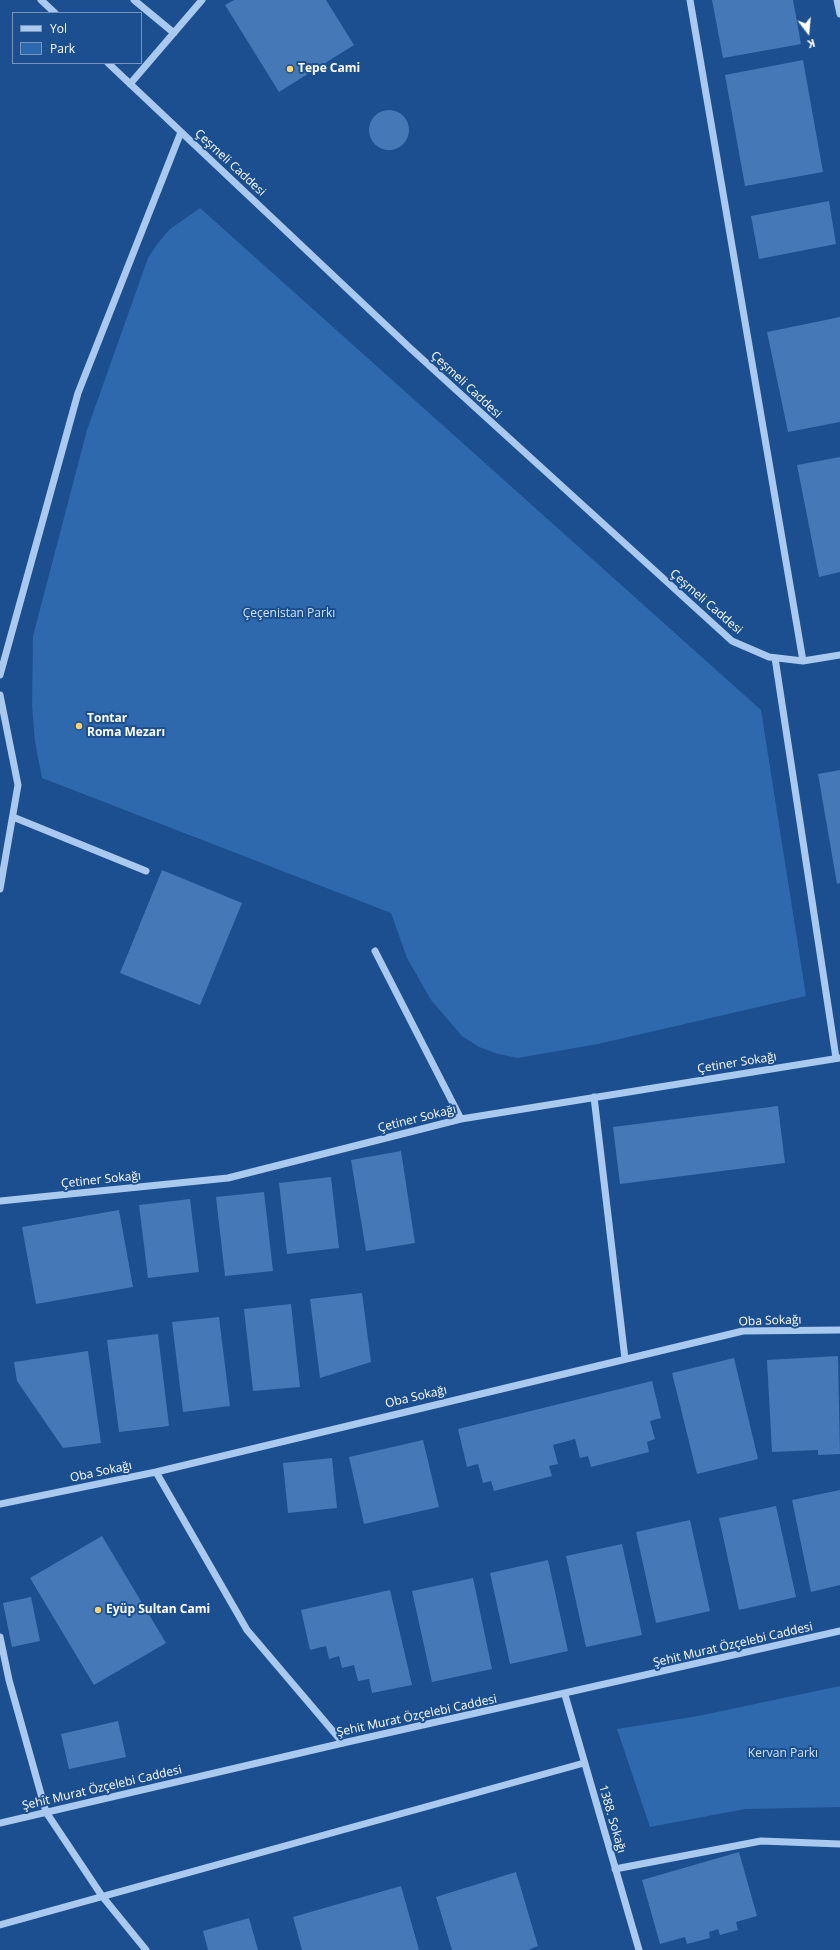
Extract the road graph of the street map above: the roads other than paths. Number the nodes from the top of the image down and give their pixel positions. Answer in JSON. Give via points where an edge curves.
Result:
{"nodes":[{"id":1,"x":41,"y":0,"type":"edge"},
{"id":2,"x":134,"y":0,"type":"edge"},
{"id":3,"x":202,"y":0,"type":"edge"},
{"id":4,"x":690,"y":0,"type":"edge"},
{"id":5,"x":837,"y":0,"type":"edge"},
{"id":6,"x":54,"y":12,"type":"edge"},
{"id":7,"x":840,"y":14,"type":"edge"},
{"id":8,"x":174,"y":33,"type":"junction"},
{"id":9,"x":109,"y":64,"type":"edge"},
{"id":10,"x":130,"y":84,"type":"junction"},
{"id":11,"x":181,"y":132,"type":"junction"},
{"id":12,"x":840,"y":655,"type":"edge"},
{"id":13,"x":776,"y":658,"type":"junction"},
{"id":14,"x":803,"y":661,"type":"junction"},
{"id":15,"x":0,"y":675,"type":"edge"},
{"id":16,"x":0,"y":695,"type":"edge"},
{"id":17,"x":12,"y":817,"type":"junction"},
{"id":18,"x":146,"y":871,"type":"dead end"},
{"id":19,"x":0,"y":889,"type":"edge"},
{"id":20,"x":375,"y":951,"type":"dead end"},
{"id":21,"x":838,"y":1058,"type":"edge"},
{"id":22,"x":594,"y":1097,"type":"junction"},
{"id":23,"x":461,"y":1119,"type":"junction"},
{"id":24,"x":0,"y":1202,"type":"edge"},
{"id":25,"x":840,"y":1330,"type":"edge"},
{"id":26,"x":625,"y":1359,"type":"junction"},
{"id":27,"x":156,"y":1472,"type":"junction"},
{"id":28,"x":0,"y":1504,"type":"edge"},
{"id":29,"x":840,"y":1631,"type":"edge"},
{"id":30,"x":0,"y":1637,"type":"edge"},
{"id":31,"x":565,"y":1695,"type":"junction"},
{"id":32,"x":343,"y":1743,"type":"junction"},
{"id":33,"x":584,"y":1763,"type":"junction"},
{"id":34,"x":46,"y":1812,"type":"junction"},
{"id":35,"x":0,"y":1823,"type":"edge"},
{"id":36,"x":840,"y":1844,"type":"edge"},
{"id":37,"x":615,"y":1869,"type":"junction"},
{"id":38,"x":102,"y":1896,"type":"junction"},
{"id":39,"x":0,"y":1925,"type":"edge"},
{"id":40,"x":146,"y":1950,"type":"edge"},
{"id":41,"x":639,"y":1950,"type":"edge"}],
"edges":[{"from":1,"to":6,"type":"street"},
{"from":2,"to":8,"type":"street"},
{"from":3,"to":8,"type":"street"},
{"from":4,"to":14,"type":"street"},
{"from":5,"to":7,"type":"street"},
{"from":8,"to":10,"type":"street"},
{"from":9,"to":10,"type":"street","name":"Çeşmeli Caddesi"},
{"from":10,"to":11,"type":"street","name":"Çeşmeli Caddesi"},
{"from":11,"to":13,"type":"street","name":"Çeşmeli Caddesi","via":[[433,369],[726,636],[738,644]]},
{"from":11,"to":15,"type":"street","via":[[78,393]]},
{"from":12,"to":14,"type":"street","name":"Çeşmeli Caddesi"},
{"from":13,"to":14,"type":"street","name":"Çeşmeli Caddesi"},
{"from":13,"to":21,"type":"street"},
{"from":16,"to":17,"type":"street","via":[[18,785]]},
{"from":17,"to":18,"type":"street"},
{"from":17,"to":19,"type":"street"},
{"from":20,"to":23,"type":"street"},
{"from":21,"to":22,"type":"street","name":"Çetiner Sokağı"},
{"from":22,"to":23,"type":"street","name":"Çetiner Sokağı"},
{"from":22,"to":26,"type":"street"},
{"from":23,"to":24,"type":"street","name":"Çetiner Sokağı","via":[[228,1178]]},
{"from":25,"to":26,"type":"street","name":"Oba Sokağı","via":[[743,1331]]},
{"from":26,"to":27,"type":"street","name":"Oba Sokağı"},
{"from":27,"to":28,"type":"street","name":"Oba Sokağı"},
{"from":27,"to":32,"type":"street","via":[[247,1630]]},
{"from":29,"to":31,"type":"street","name":"Şehit Murat Özçelebi Caddesi"},
{"from":30,"to":34,"type":"street","via":[[9,1680]]},
{"from":31,"to":32,"type":"street","name":"Şehit Murat Özçelebi Caddesi"},
{"from":31,"to":33,"type":"street","name":"1388. Sokağı"},
{"from":32,"to":34,"type":"street","name":"Şehit Murat Özçelebi Caddesi"},
{"from":33,"to":37,"type":"street","name":"1388. Sokağı"},
{"from":33,"to":38,"type":"street"},
{"from":34,"to":35,"type":"street","name":"Şehit Murat Özçelebi Caddesi"},
{"from":34,"to":38,"type":"street"},
{"from":36,"to":37,"type":"street","via":[[761,1841]]},
{"from":37,"to":41,"type":"street","name":"1388. Sokağı"},
{"from":38,"to":39,"type":"street"},
{"from":38,"to":40,"type":"street"}]}
